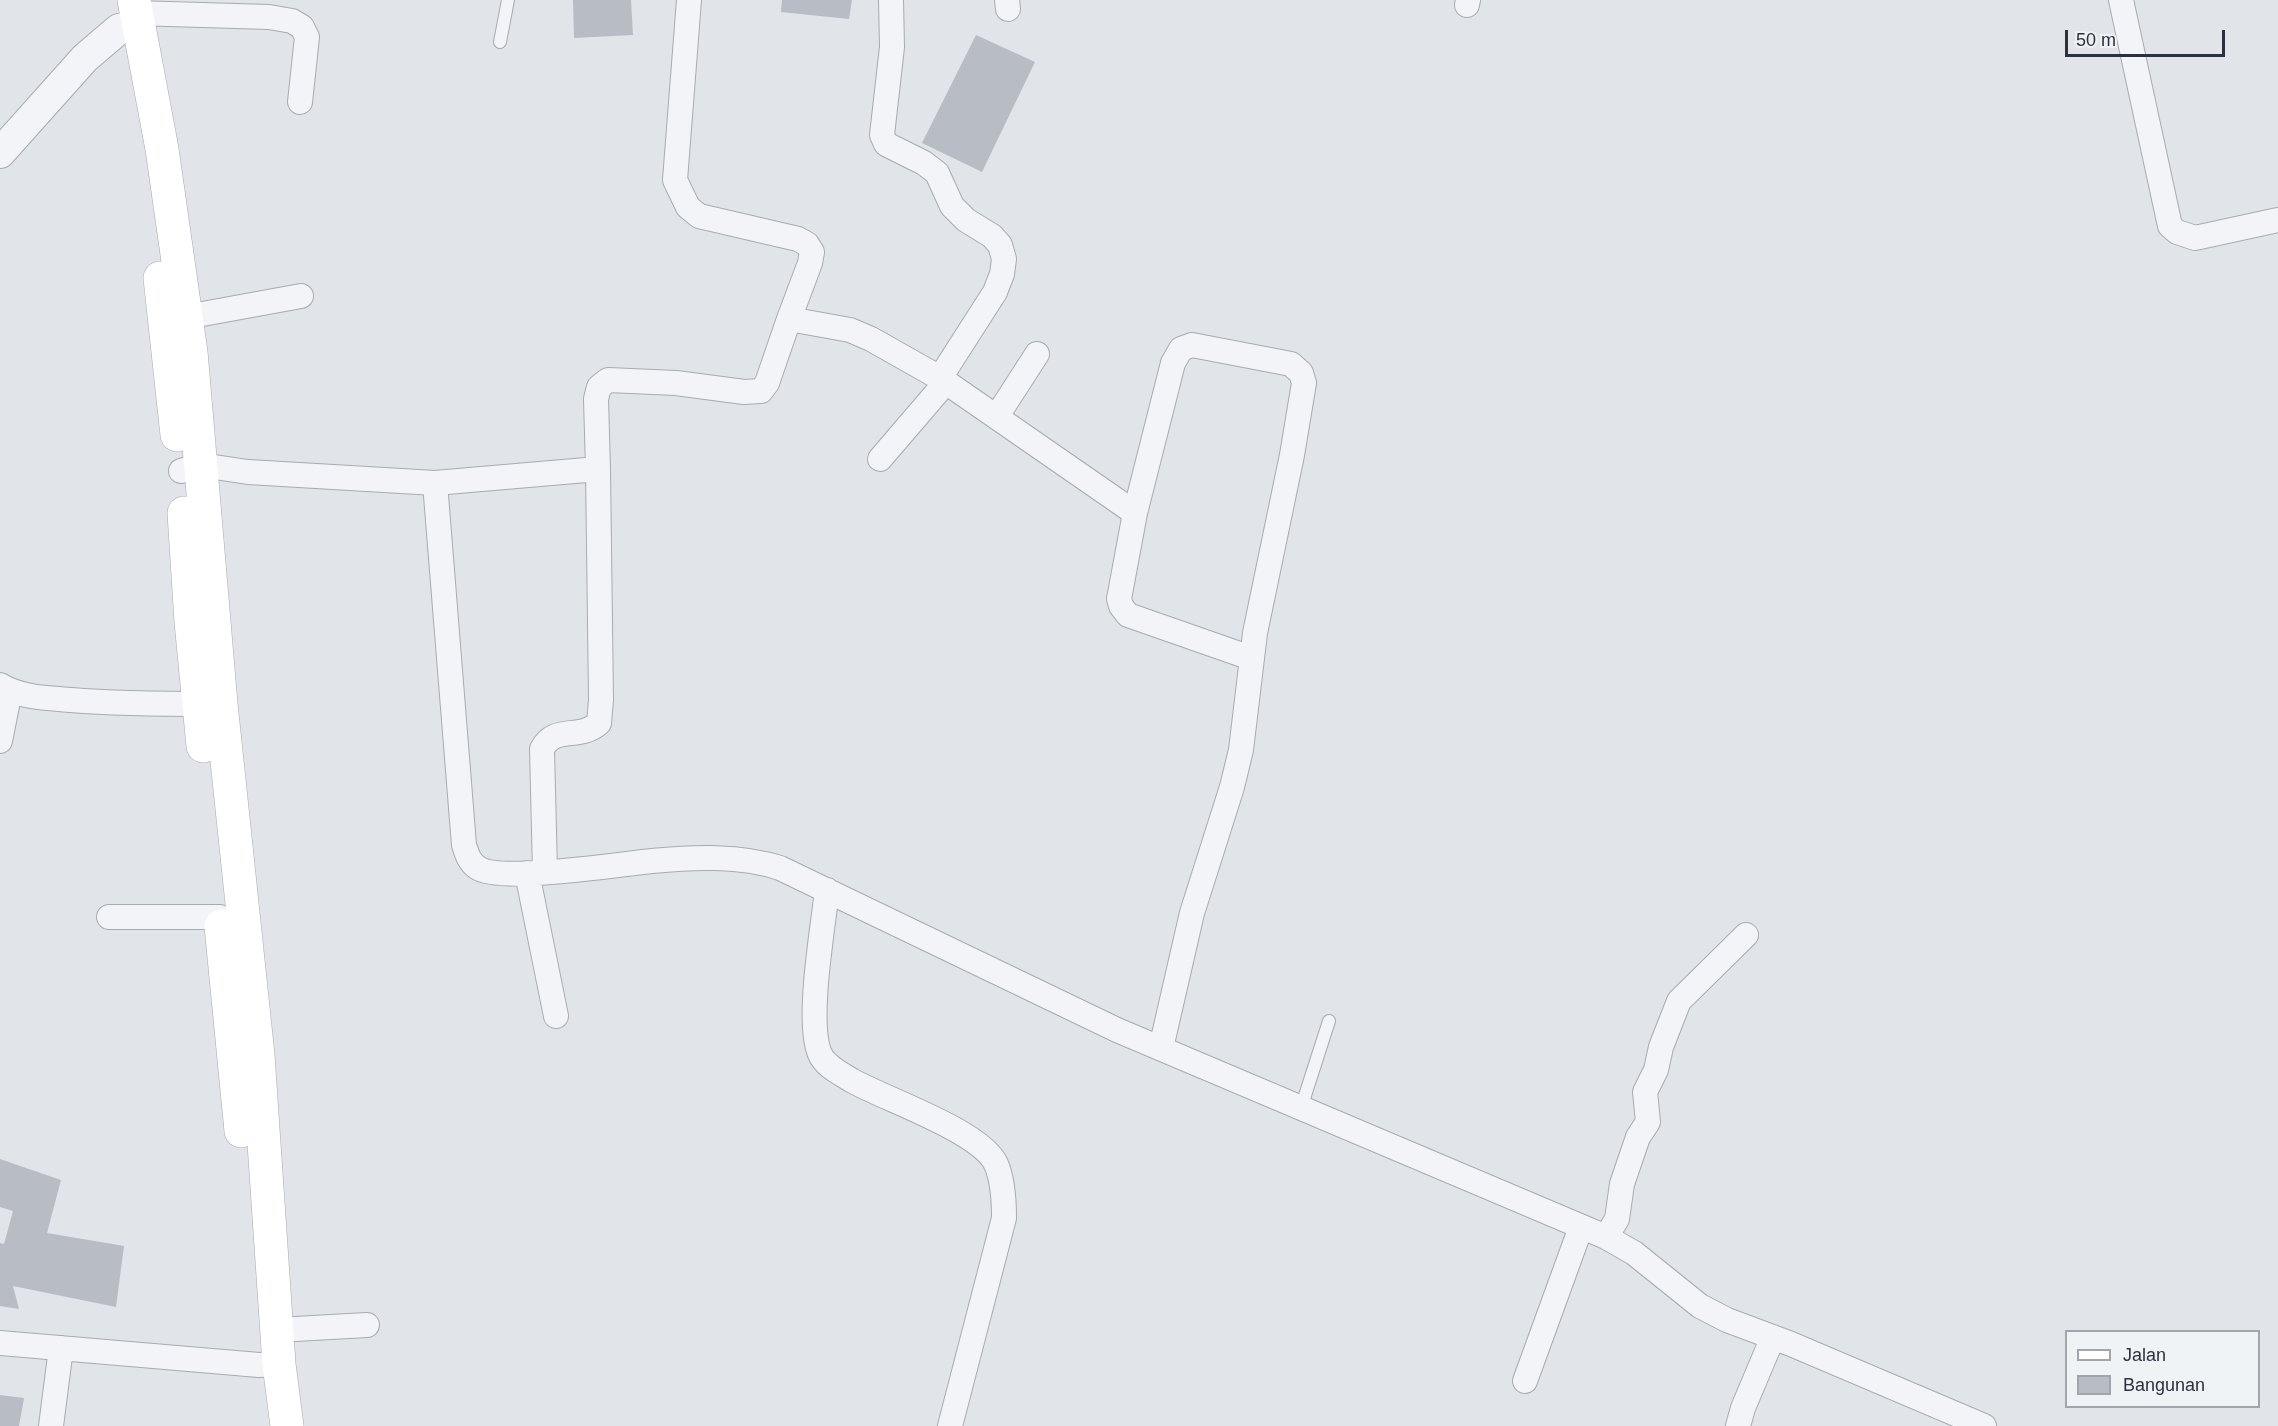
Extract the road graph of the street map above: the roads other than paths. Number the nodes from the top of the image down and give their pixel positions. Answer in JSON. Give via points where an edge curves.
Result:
{"nodes":[{"id":1,"x":508,"y":0,"type":"edge"},
{"id":2,"x":689,"y":0,"type":"edge"},
{"id":3,"x":891,"y":0,"type":"edge"},
{"id":4,"x":2121,"y":0,"type":"edge"},
{"id":5,"x":128,"y":13,"type":"edge"},
{"id":6,"x":500,"y":42,"type":"dead end"},
{"id":7,"x":300,"y":102,"type":"dead end"},
{"id":8,"x":0,"y":153,"type":"edge"},
{"id":9,"x":2278,"y":220,"type":"edge"},
{"id":10,"x":301,"y":296,"type":"dead end"},
{"id":11,"x":186,"y":317,"type":"junction"},
{"id":12,"x":789,"y":319,"type":"junction"},
{"id":13,"x":1037,"y":354,"type":"dead end"},
{"id":14,"x":943,"y":380,"type":"junction"},
{"id":15,"x":997,"y":416,"type":"junction"},
{"id":16,"x":880,"y":459,"type":"dead end"},
{"id":17,"x":191,"y":468,"type":"junction"},
{"id":18,"x":598,"y":469,"type":"junction"},
{"id":19,"x":435,"y":483,"type":"junction"},
{"id":20,"x":1135,"y":513,"type":"junction"},
{"id":21,"x":1251,"y":658,"type":"junction"},
{"id":22,"x":5,"y":688,"type":"edge"},
{"id":23,"x":210,"y":704,"type":"junction"},
{"id":24,"x":0,"y":741,"type":"edge"},
{"id":25,"x":536,"y":873,"type":"junction"},
{"id":26,"x":826,"y":890,"type":"junction"},
{"id":27,"x":220,"y":916,"type":"junction"},
{"id":28,"x":109,"y":917,"type":"dead end"},
{"id":29,"x":1746,"y":935,"type":"dead end"},
{"id":30,"x":556,"y":1016,"type":"dead end"},
{"id":31,"x":1329,"y":1021,"type":"dead end"},
{"id":32,"x":1161,"y":1048,"type":"junction"},
{"id":33,"x":1301,"y":1108,"type":"junction"},
{"id":34,"x":1581,"y":1227,"type":"junction"},
{"id":35,"x":1606,"y":1238,"type":"junction"},
{"id":36,"x":367,"y":1325,"type":"dead end"},
{"id":37,"x":277,"y":1330,"type":"junction"},
{"id":38,"x":1773,"y":1337,"type":"junction"},
{"id":39,"x":0,"y":1343,"type":"edge"},
{"id":40,"x":61,"y":1348,"type":"junction"},
{"id":41,"x":269,"y":1364,"type":"junction"},
{"id":42,"x":1525,"y":1381,"type":"dead end"},
{"id":43,"x":51,"y":1426,"type":"edge"},
{"id":44,"x":264,"y":1426,"type":"edge"},
{"id":45,"x":286,"y":1426,"type":"edge"},
{"id":46,"x":950,"y":1426,"type":"edge"},
{"id":47,"x":1738,"y":1426,"type":"edge"},
{"id":48,"x":1984,"y":1426,"type":"edge"}],
"edges":[{"from":1,"to":6,"type":"lane"},
{"from":2,"to":12,"type":"street","via":[[675,180],[688,207],[699,216],[807,244],[812,252],[810,264]]},
{"from":3,"to":14,"type":"street","via":[[892,47],[882,135],[886,144],[937,173],[952,206],[992,236],[1004,259],[994,291]]},
{"from":4,"to":9,"type":"street","via":[[2169,226],[2195,238]]},
{"from":5,"to":7,"type":"street","via":[[292,21],[302,27],[307,37]]},
{"from":5,"to":8,"type":"street"},
{"from":5,"to":11,"type":"main road","via":[[162,149]]},
{"from":5,"to":17,"type":"main road","via":[[167,353]]},
{"from":10,"to":11,"type":"street"},
{"from":11,"to":17,"type":"main road"},
{"from":12,"to":14,"type":"street","via":[[850,330]]},
{"from":12,"to":18,"type":"street","via":[[761,391],[608,380],[599,387]]},
{"from":13,"to":15,"type":"street"},
{"from":14,"to":15,"type":"street"},
{"from":14,"to":16,"type":"street"},
{"from":15,"to":20,"type":"street"},
{"from":17,"to":19,"type":"street"},
{"from":17,"to":23,"type":"main road"},
{"from":18,"to":19,"type":"street"},
{"from":18,"to":25,"type":"street","via":[[599,723],[591,730],[547,739],[542,749]]},
{"from":19,"to":25,"type":"street","via":[[464,845],[468,858],[478,868],[493,873]]},
{"from":20,"to":21,"type":"street","via":[[1119,598],[1128,615]]},
{"from":20,"to":21,"type":"street","via":[[1173,363],[1181,349],[1192,345],[1291,364],[1301,373],[1304,383],[1294,444]]},
{"from":21,"to":32,"type":"street","via":[[1236,774],[1192,913]]},
{"from":22,"to":23,"type":"street","via":[[29,696],[108,703]]},
{"from":22,"to":24,"type":"street"},
{"from":23,"to":27,"type":"main road"},
{"from":23,"to":37,"type":"main road","via":[[258,1054]]},
{"from":25,"to":26,"type":"street","via":[[655,861],[736,859],[780,868]]},
{"from":25,"to":30,"type":"street"},
{"from":26,"to":32,"type":"street"},
{"from":26,"to":46,"type":"street","via":[[814,1016],[821,1056],[831,1068],[862,1086],[974,1141],[990,1155],[1001,1184],[1004,1218]]},
{"from":27,"to":28,"type":"street"},
{"from":27,"to":41,"type":"main road"},
{"from":29,"to":35,"type":"street","via":[[1679,1001],[1645,1092],[1648,1122],[1638,1137],[1622,1184],[1617,1219]]},
{"from":31,"to":33,"type":"lane"},
{"from":32,"to":33,"type":"street"},
{"from":33,"to":34,"type":"street"},
{"from":34,"to":35,"type":"street"},
{"from":34,"to":42,"type":"street"},
{"from":35,"to":38,"type":"street","via":[[1634,1253],[1700,1306]]},
{"from":36,"to":37,"type":"street"},
{"from":37,"to":41,"type":"main road"},
{"from":38,"to":47,"type":"street"},
{"from":38,"to":48,"type":"street"},
{"from":39,"to":40,"type":"street"},
{"from":40,"to":41,"type":"street"},
{"from":40,"to":43,"type":"street"},
{"from":41,"to":44,"type":"main road"},
{"from":41,"to":45,"type":"main road"}]}
